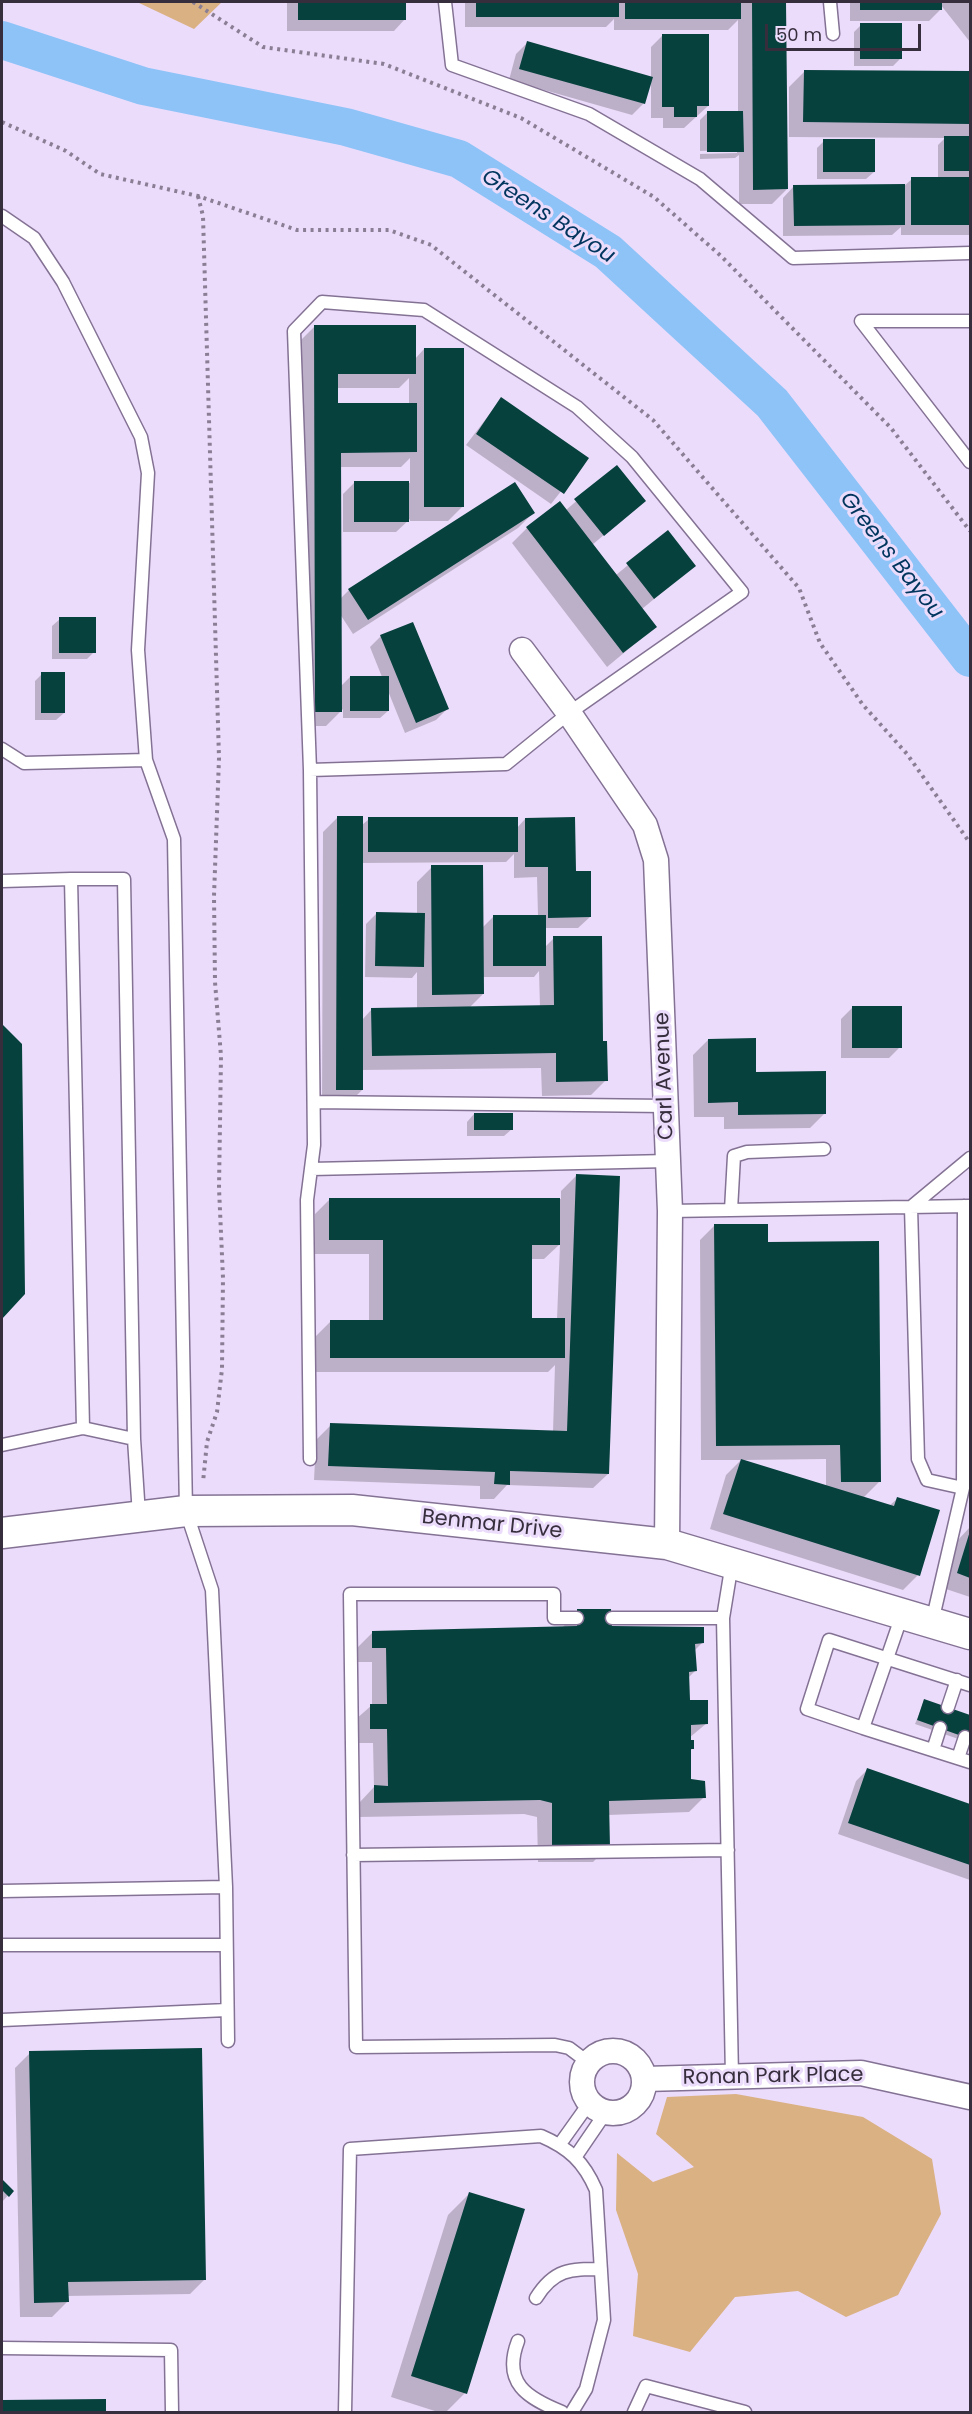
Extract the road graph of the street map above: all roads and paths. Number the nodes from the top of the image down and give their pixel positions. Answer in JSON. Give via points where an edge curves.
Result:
{"nodes":[{"id":1,"x":194,"y":2,"type":"edge"},
{"id":2,"x":445,"y":2,"type":"edge"},
{"id":3,"x":830,"y":2,"type":"edge"},
{"id":4,"x":832,"y":34,"type":"dead end"},
{"id":5,"x":2,"y":122,"type":"edge"},
{"id":6,"x":198,"y":196,"type":"junction"},
{"id":7,"x":2,"y":216,"type":"edge"},
{"id":8,"x":970,"y":253,"type":"edge"},
{"id":9,"x":970,"y":321,"type":"edge"},
{"id":10,"x":970,"y":462,"type":"edge"},
{"id":11,"x":970,"y":531,"type":"edge"},
{"id":12,"x":522,"y":650,"type":"dead end"},
{"id":13,"x":569,"y":713,"type":"junction"},
{"id":14,"x":2,"y":749,"type":"edge"},
{"id":15,"x":146,"y":760,"type":"junction"},
{"id":16,"x":310,"y":770,"type":"junction"},
{"id":17,"x":970,"y":843,"type":"edge"},
{"id":18,"x":71,"y":879,"type":"junction"},
{"id":19,"x":2,"y":881,"type":"edge"},
{"id":20,"x":314,"y":1102,"type":"junction"},
{"id":21,"x":666,"y":1106,"type":"junction"},
{"id":22,"x":824,"y":1149,"type":"dead end"},
{"id":23,"x":970,"y":1158,"type":"edge"},
{"id":24,"x":668,"y":1161,"type":"junction"},
{"id":25,"x":311,"y":1169,"type":"junction"},
{"id":26,"x":967,"y":1206,"type":"edge"},
{"id":27,"x":911,"y":1207,"type":"junction"},
{"id":28,"x":731,"y":1210,"type":"junction"},
{"id":29,"x":670,"y":1211,"type":"junction"},
{"id":30,"x":83,"y":1428,"type":"junction"},
{"id":31,"x":134,"y":1439,"type":"junction"},
{"id":32,"x":2,"y":1445,"type":"edge"},
{"id":33,"x":310,"y":1459,"type":"dead end"},
{"id":34,"x":963,"y":1488,"type":"junction"},
{"id":35,"x":185,"y":1501,"type":"junction"},
{"id":36,"x":139,"y":1515,"type":"junction"},
{"id":37,"x":2,"y":1533,"type":"edge"},
{"id":38,"x":667,"y":1544,"type":"junction"},
{"id":39,"x":732,"y":1563,"type":"junction"},
{"id":40,"x":902,"y":1614,"type":"junction"},
{"id":41,"x":577,"y":1618,"type":"dead end"},
{"id":42,"x":612,"y":1618,"type":"dead end"},
{"id":43,"x":723,"y":1618,"type":"junction"},
{"id":44,"x":932,"y":1622,"type":"junction"},
{"id":45,"x":970,"y":1634,"type":"edge"},
{"id":46,"x":886,"y":1658,"type":"junction"},
{"id":47,"x":957,"y":1680,"type":"junction"},
{"id":48,"x":970,"y":1685,"type":"edge"},
{"id":49,"x":948,"y":1707,"type":"dead end"},
{"id":50,"x":863,"y":1728,"type":"junction"},
{"id":51,"x":940,"y":1728,"type":"dead end"},
{"id":52,"x":965,"y":1737,"type":"dead end"},
{"id":53,"x":933,"y":1750,"type":"junction"},
{"id":54,"x":964,"y":1760,"type":"edge"},
{"id":55,"x":728,"y":1850,"type":"junction"},
{"id":56,"x":353,"y":1855,"type":"junction"},
{"id":57,"x":226,"y":1887,"type":"junction"},
{"id":58,"x":2,"y":1891,"type":"edge"},
{"id":59,"x":226,"y":1945,"type":"junction"},
{"id":60,"x":2,"y":1946,"type":"edge"},
{"id":61,"x":227,"y":2010,"type":"junction"},
{"id":62,"x":2,"y":2020,"type":"edge"},
{"id":63,"x":228,"y":2041,"type":"dead end"},
{"id":64,"x":589,"y":2063,"type":"junction"},
{"id":65,"x":732,"y":2077,"type":"junction"},
{"id":66,"x":645,"y":2079,"type":"junction"},
{"id":67,"x":970,"y":2097,"type":"edge"},
{"id":68,"x":598,"y":2107,"type":"junction"},
{"id":69,"x":560,"y":2144,"type":"junction"},
{"id":70,"x":576,"y":2156,"type":"junction"},
{"id":71,"x":601,"y":2269,"type":"junction"},
{"id":72,"x":536,"y":2298,"type":"dead end"},
{"id":73,"x":518,"y":2341,"type":"dead end"},
{"id":74,"x":2,"y":2348,"type":"edge"},
{"id":75,"x":172,"y":2412,"type":"edge"},
{"id":76,"x":345,"y":2412,"type":"edge"},
{"id":77,"x":562,"y":2412,"type":"edge"},
{"id":78,"x":572,"y":2412,"type":"edge"},
{"id":79,"x":634,"y":2412,"type":"edge"},
{"id":80,"x":745,"y":2412,"type":"edge"}],
"edges":[{"from":1,"to":11,"type":"path","via":[[263,46],[384,64],[521,118],[654,196],[721,256],[891,428]]},
{"from":2,"to":8,"type":"lane","via":[[452,65],[589,114],[700,179],[793,258]]},
{"from":3,"to":4,"type":"lane"},
{"from":5,"to":6,"type":"path","via":[[66,151],[100,174]]},
{"from":6,"to":17,"type":"path","via":[[297,230],[388,230],[431,245],[653,420],[799,588],[820,643]]},
{"from":6,"to":35,"type":"path","via":[[203,216],[219,758],[214,907],[221,1056],[219,1188],[223,1278],[222,1369],[217,1412],[207,1442],[203,1489]]},
{"from":7,"to":15,"type":"lane","via":[[34,238],[63,282],[141,437],[148,473],[138,650]]},
{"from":9,"to":10,"type":"lane","via":[[861,321]]},
{"from":12,"to":13,"type":"street","name":"Carl Avenue"},
{"from":13,"to":16,"type":"lane","via":[[506,764]]},
{"from":13,"to":16,"type":"lane","via":[[742,592],[632,457],[578,407],[424,310],[322,302],[294,331]]},
{"from":13,"to":21,"type":"street","name":"Carl Avenue","via":[[645,825],[656,860]]},
{"from":14,"to":15,"type":"lane","via":[[24,763]]},
{"from":15,"to":35,"type":"lane","via":[[174,840]]},
{"from":16,"to":20,"type":"lane"},
{"from":18,"to":19,"type":"lane"},
{"from":18,"to":30,"type":"lane"},
{"from":18,"to":31,"type":"lane","via":[[124,879]]},
{"from":20,"to":21,"type":"lane"},
{"from":20,"to":25,"type":"lane"},
{"from":21,"to":24,"type":"street","name":"Carl Avenue"},
{"from":22,"to":28,"type":"lane","via":[[734,1156]]},
{"from":23,"to":27,"type":"lane"},
{"from":24,"to":25,"type":"lane"},
{"from":24,"to":29,"type":"street","name":"Carl Avenue"},
{"from":25,"to":33,"type":"lane","via":[[307,1200]]},
{"from":26,"to":27,"type":"lane"},
{"from":26,"to":34,"type":"lane"},
{"from":27,"to":28,"type":"lane"},
{"from":27,"to":34,"type":"lane","via":[[918,1459],[927,1480]]},
{"from":28,"to":29,"type":"lane"},
{"from":29,"to":38,"type":"street","name":"Carl Avenue"},
{"from":30,"to":31,"type":"lane"},
{"from":30,"to":32,"type":"lane"},
{"from":31,"to":36,"type":"lane"},
{"from":34,"to":44,"type":"lane"},
{"from":35,"to":36,"type":"street","name":"Benmar Drive"},
{"from":35,"to":38,"type":"street","name":"Benmar Drive","via":[[352,1510]]},
{"from":35,"to":57,"type":"lane","via":[[212,1590]]},
{"from":36,"to":37,"type":"street","name":"Benmar Drive"},
{"from":38,"to":39,"type":"street","name":"Benmar Drive"},
{"from":39,"to":40,"type":"street","name":"Benmar Drive"},
{"from":39,"to":43,"type":"lane"},
{"from":40,"to":44,"type":"street","name":"Benmar Drive"},
{"from":40,"to":46,"type":"lane"},
{"from":41,"to":56,"type":"lane","via":[[554,1618],[554,1594],[350,1594]]},
{"from":42,"to":43,"type":"lane"},
{"from":43,"to":55,"type":"lane"},
{"from":44,"to":45,"type":"street","name":"Benmar Drive"},
{"from":46,"to":47,"type":"lane"},
{"from":46,"to":50,"type":"lane"},
{"from":46,"to":50,"type":"lane","via":[[829,1640],[807,1709]]},
{"from":47,"to":48,"type":"lane"},
{"from":47,"to":49,"type":"lane"},
{"from":50,"to":53,"type":"lane"},
{"from":51,"to":53,"type":"lane"},
{"from":52,"to":54,"type":"lane"},
{"from":53,"to":54,"type":"lane"},
{"from":55,"to":56,"type":"lane"},
{"from":55,"to":65,"type":"lane"},
{"from":56,"to":64,"type":"lane","via":[[356,2047],[555,2045],[569,2048]]},
{"from":57,"to":58,"type":"lane"},
{"from":57,"to":59,"type":"lane"},
{"from":59,"to":60,"type":"lane"},
{"from":59,"to":61,"type":"lane"},
{"from":61,"to":62,"type":"lane"},
{"from":61,"to":63,"type":"lane"},
{"from":64,"to":66,"type":"street","via":[[601,2053],[620,2051],[637,2061]]},
{"from":64,"to":68,"type":"street","via":[[582,2084]]},
{"from":65,"to":66,"type":"street","name":"Ronan Park Place"},
{"from":65,"to":67,"type":"street","name":"Ronan Park Place","via":[[861,2073]]},
{"from":66,"to":68,"type":"street","via":[[640,2098],[626,2110]]},
{"from":68,"to":69,"type":"lane"},
{"from":68,"to":70,"type":"lane"},
{"from":69,"to":70,"type":"lane"},
{"from":69,"to":76,"type":"lane","via":[[542,2136],[350,2149]]},
{"from":70,"to":71,"type":"lane","via":[[596,2190]]},
{"from":71,"to":72,"type":"lane","via":[[579,2269],[554,2276]]},
{"from":71,"to":78,"type":"lane","via":[[604,2320],[586,2389]]},
{"from":73,"to":77,"type":"lane","via":[[512,2365],[518,2383],[531,2398]]},
{"from":74,"to":75,"type":"lane","via":[[171,2350]]},
{"from":79,"to":80,"type":"lane","via":[[646,2386]]}]}
